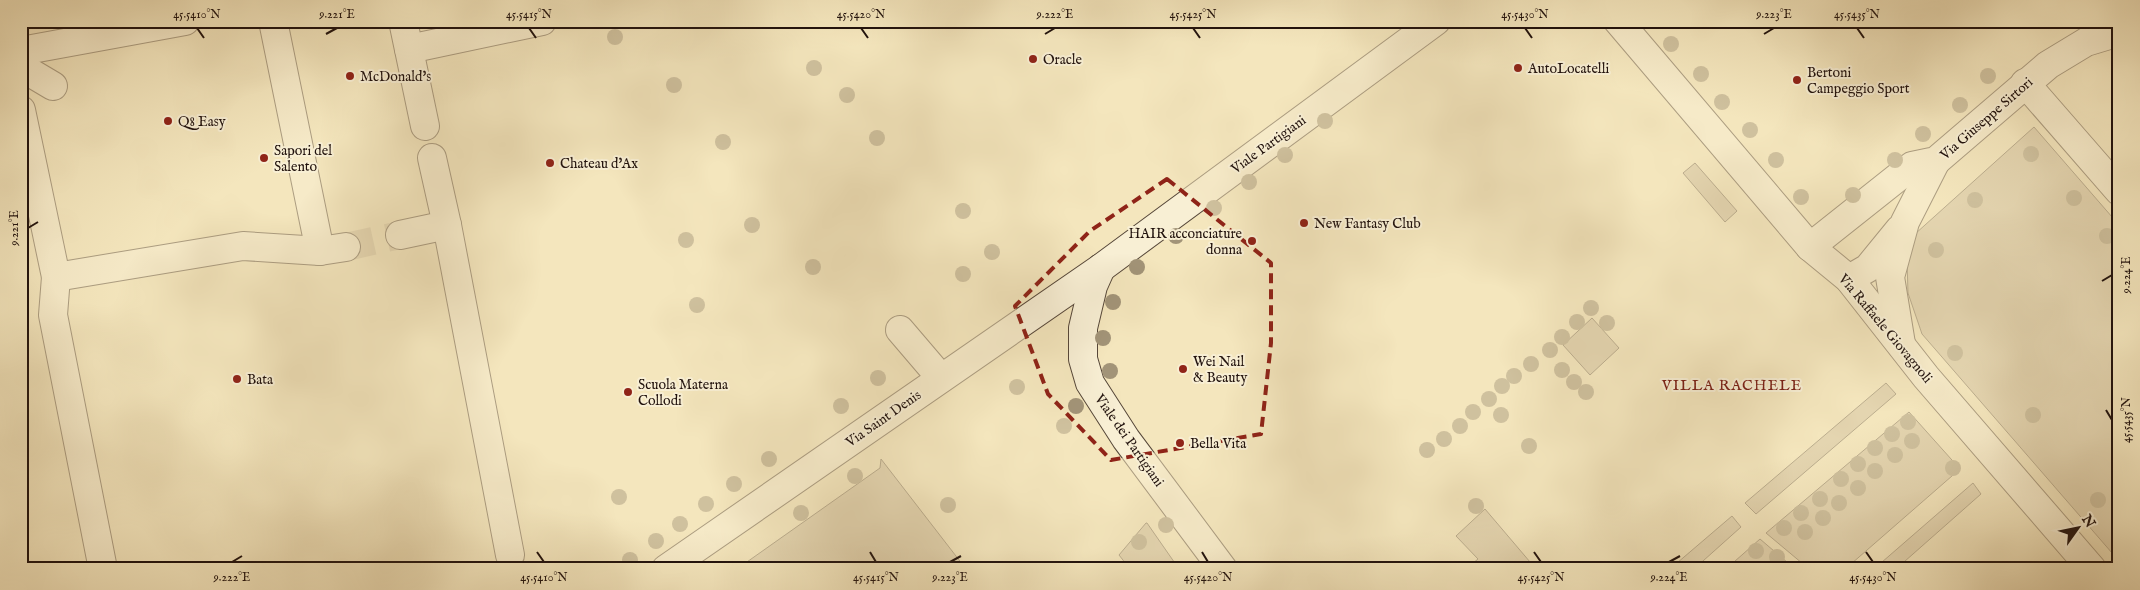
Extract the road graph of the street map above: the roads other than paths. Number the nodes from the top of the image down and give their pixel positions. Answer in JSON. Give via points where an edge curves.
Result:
{"nodes":[{"id":1,"x":185,"y":21,"type":"edge"},
{"id":2,"x":403,"y":21,"type":"edge"},
{"id":3,"x":542,"y":21,"type":"edge"},
{"id":4,"x":1436,"y":21,"type":"edge"},
{"id":5,"x":1618,"y":21,"type":"edge"},
{"id":6,"x":275,"y":31,"type":"edge"},
{"id":7,"x":2119,"y":32,"type":"edge"},
{"id":8,"x":409,"y":49,"type":"junction"},
{"id":9,"x":21,"y":51,"type":"edge"},
{"id":10,"x":21,"y":67,"type":"edge"},
{"id":11,"x":2025,"y":83,"type":"junction"},
{"id":12,"x":53,"y":86,"type":"dead end"},
{"id":13,"x":21,"y":110,"type":"edge"},
{"id":14,"x":425,"y":126,"type":"dead end"},
{"id":15,"x":432,"y":158,"type":"dead end"},
{"id":16,"x":1936,"y":161,"type":"junction"},
{"id":17,"x":2119,"y":192,"type":"edge"},
{"id":18,"x":1906,"y":222,"type":"junction"},
{"id":19,"x":447,"y":225,"type":"junction"},
{"id":20,"x":400,"y":234,"type":"tunnel mouth"},
{"id":21,"x":1810,"y":247,"type":"junction"},
{"id":22,"x":1101,"y":268,"type":"junction"},
{"id":23,"x":56,"y":277,"type":"junction"},
{"id":24,"x":1849,"y":279,"type":"junction"},
{"id":25,"x":900,"y":330,"type":"dead end"},
{"id":26,"x":1901,"y":347,"type":"junction"},
{"id":27,"x":941,"y":378,"type":"junction"},
{"id":28,"x":510,"y":554,"type":"dead end"},
{"id":29,"x":103,"y":569,"type":"edge"},
{"id":30,"x":666,"y":569,"type":"edge"},
{"id":31,"x":1223,"y":569,"type":"edge"},
{"id":32,"x":2092,"y":569,"type":"edge"}],
"edges":[{"from":1,"to":9,"type":"street"},
{"from":2,"to":8,"type":"street"},
{"from":3,"to":8,"type":"street"},
{"from":4,"to":22,"type":"street","name":"Viale Partigiani"},
{"from":5,"to":21,"type":"street","name":"Via Raffaele Giovagnoli"},
{"from":6,"to":23,"type":"street","via":[[333,249],[243,246]]},
{"from":7,"to":11,"type":"street","name":"Via Giuseppe Sirtori","via":[[2086,42]]},
{"from":8,"to":14,"type":"street"},
{"from":10,"to":12,"type":"street"},
{"from":11,"to":16,"type":"street","name":"Via Giuseppe Sirtori"},
{"from":11,"to":17,"type":"street"},
{"from":13,"to":23,"type":"street"},
{"from":15,"to":19,"type":"street"},
{"from":16,"to":18,"type":"street"},
{"from":16,"to":21,"type":"street","name":"Via Giuseppe Sirtori","via":[[1912,166]]},
{"from":18,"to":24,"type":"street","via":[[1868,268]]},
{"from":18,"to":26,"type":"street","via":[[1890,276]]},
{"from":19,"to":20,"type":"street"},
{"from":19,"to":28,"type":"street"},
{"from":21,"to":24,"type":"street","name":"Via Raffaele Giovagnoli"},
{"from":22,"to":27,"type":"street","name":"Via Saint Denis"},
{"from":22,"to":31,"type":"street","name":"Viale dei Partigiani","via":[[1083,328],[1083,360],[1090,382],[1126,439]]},
{"from":23,"to":29,"type":"street","via":[[53,315]]},
{"from":24,"to":26,"type":"street","name":"Via Raffaele Giovagnoli"},
{"from":25,"to":27,"type":"street"},
{"from":26,"to":32,"type":"street","name":"Via Raffaele Giovagnoli"},
{"from":27,"to":30,"type":"street","name":"Via Saint Denis"}]}
